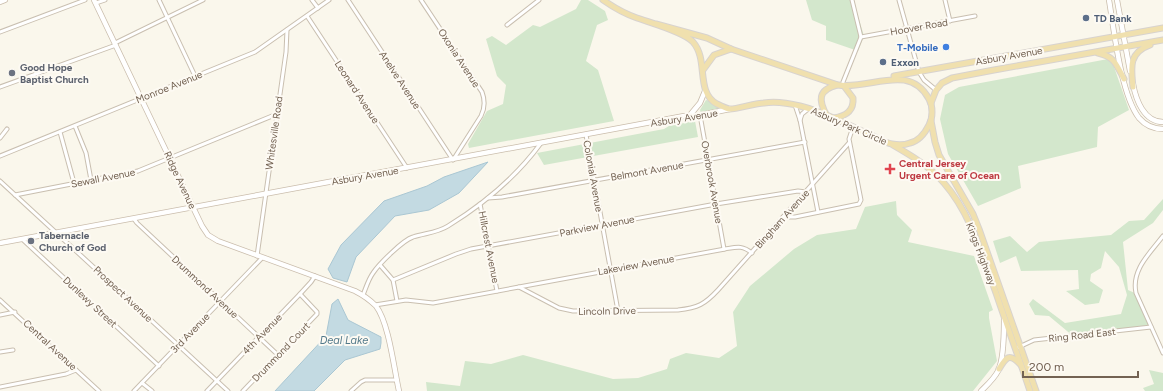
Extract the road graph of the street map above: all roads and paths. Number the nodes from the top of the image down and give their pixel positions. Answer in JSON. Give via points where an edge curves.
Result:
{"nodes":[{"id":1,"x":5,"y":0,"type":"edge"},
{"id":2,"x":85,"y":0,"type":"edge"},
{"id":3,"x":105,"y":0,"type":"edge"},
{"id":4,"x":159,"y":0,"type":"edge"},
{"id":5,"x":312,"y":0,"type":"edge"},
{"id":6,"x":329,"y":0,"type":"edge"},
{"id":7,"x":348,"y":0,"type":"edge"},
{"id":8,"x":421,"y":0,"type":"edge"},
{"id":9,"x":540,"y":0,"type":"edge"},
{"id":10,"x":603,"y":0,"type":"edge"},
{"id":11,"x":852,"y":0,"type":"edge"},
{"id":12,"x":899,"y":0,"type":"edge"},
{"id":13,"x":945,"y":0,"type":"edge"},
{"id":14,"x":1109,"y":0,"type":"edge"},
{"id":15,"x":1117,"y":0,"type":"edge"},
{"id":16,"x":202,"y":1,"type":"edge"},
{"id":17,"x":0,"y":2,"type":"edge"},
{"id":18,"x":95,"y":2,"type":"edge"},
{"id":19,"x":318,"y":8,"type":"junction"},
{"id":20,"x":307,"y":16,"type":"junction"},
{"id":21,"x":976,"y":16,"type":"dead end"},
{"id":22,"x":168,"y":18,"type":"junction"},
{"id":23,"x":950,"y":21,"type":"junction"},
{"id":24,"x":656,"y":24,"type":"junction"},
{"id":25,"x":507,"y":25,"type":"dead end"},
{"id":26,"x":1163,"y":28,"type":"edge"},
{"id":27,"x":906,"y":29,"type":"junction"},
{"id":28,"x":287,"y":30,"type":"junction"},
{"id":29,"x":0,"y":32,"type":"edge"},
{"id":30,"x":1124,"y":34,"type":"junction"},
{"id":31,"x":1116,"y":36,"type":"junction"},
{"id":32,"x":862,"y":37,"type":"junction"},
{"id":33,"x":1161,"y":41,"type":"edge"},
{"id":34,"x":115,"y":44,"type":"junction"},
{"id":35,"x":1126,"y":47,"type":"junction"},
{"id":36,"x":731,"y":49,"type":"junction"},
{"id":37,"x":1118,"y":49,"type":"junction"},
{"id":38,"x":1095,"y":52,"type":"junction"},
{"id":39,"x":703,"y":70,"type":"junction"},
{"id":40,"x":919,"y":72,"type":"junction"},
{"id":41,"x":195,"y":76,"type":"junction"},
{"id":42,"x":1124,"y":78,"type":"junction"},
{"id":43,"x":842,"y":84,"type":"junction"},
{"id":44,"x":0,"y":87,"type":"edge"},
{"id":45,"x":1133,"y":87,"type":"junction"},
{"id":46,"x":936,"y":90,"type":"junction"},
{"id":47,"x":705,"y":91,"type":"junction"},
{"id":48,"x":142,"y":98,"type":"junction"},
{"id":49,"x":931,"y":103,"type":"junction"},
{"id":50,"x":795,"y":105,"type":"junction"},
{"id":51,"x":730,"y":109,"type":"junction"},
{"id":52,"x":808,"y":109,"type":"junction"},
{"id":53,"x":277,"y":114,"type":"junction"},
{"id":54,"x":690,"y":115,"type":"junction"},
{"id":55,"x":700,"y":115,"type":"junction"},
{"id":56,"x":827,"y":116,"type":"junction"},
{"id":57,"x":834,"y":118,"type":"junction"},
{"id":58,"x":800,"y":120,"type":"junction"},
{"id":59,"x":931,"y":121,"type":"junction"},
{"id":60,"x":1163,"y":122,"type":"edge"},
{"id":61,"x":75,"y":126,"type":"junction"},
{"id":62,"x":852,"y":128,"type":"junction"},
{"id":63,"x":6,"y":129,"type":"dead end"},
{"id":64,"x":1163,"y":129,"type":"edge"},
{"id":65,"x":60,"y":132,"type":"junction"},
{"id":66,"x":586,"y":135,"type":"junction"},
{"id":67,"x":0,"y":138,"type":"edge"},
{"id":68,"x":805,"y":142,"type":"junction"},
{"id":69,"x":541,"y":143,"type":"junction"},
{"id":70,"x":849,"y":143,"type":"junction"},
{"id":71,"x":892,"y":144,"type":"junction"},
{"id":72,"x":0,"y":156,"type":"edge"},
{"id":73,"x":170,"y":158,"type":"junction"},
{"id":74,"x":708,"y":159,"type":"junction"},
{"id":75,"x":453,"y":160,"type":"junction"},
{"id":76,"x":407,"y":168,"type":"junction"},
{"id":77,"x":91,"y":180,"type":"junction"},
{"id":78,"x":594,"y":180,"type":"junction"},
{"id":79,"x":0,"y":181,"type":"edge"},
{"id":80,"x":74,"y":183,"type":"junction"},
{"id":81,"x":812,"y":184,"type":"junction"},
{"id":82,"x":806,"y":192,"type":"junction"},
{"id":83,"x":266,"y":194,"type":"junction"},
{"id":84,"x":15,"y":195,"type":"junction"},
{"id":85,"x":488,"y":198,"type":"junction"},
{"id":86,"x":480,"y":204,"type":"junction"},
{"id":87,"x":716,"y":204,"type":"junction"},
{"id":88,"x":193,"y":208,"type":"junction"},
{"id":89,"x":818,"y":212,"type":"junction"},
{"id":90,"x":783,"y":217,"type":"junction"},
{"id":91,"x":134,"y":219,"type":"junction"},
{"id":92,"x":602,"y":225,"type":"junction"},
{"id":93,"x":57,"y":233,"type":"junction"},
{"id":94,"x":1163,"y":236,"type":"edge"},
{"id":95,"x":22,"y":239,"type":"junction"},
{"id":96,"x":0,"y":243,"type":"edge"},
{"id":97,"x":489,"y":246,"type":"junction"},
{"id":98,"x":724,"y":249,"type":"junction"},
{"id":99,"x":752,"y":253,"type":"junction"},
{"id":100,"x":260,"y":257,"type":"junction"},
{"id":101,"x":380,"y":266,"type":"junction"},
{"id":102,"x":611,"y":270,"type":"junction"},
{"id":103,"x":315,"y":276,"type":"junction"},
{"id":104,"x":393,"y":280,"type":"junction"},
{"id":105,"x":519,"y":287,"type":"junction"},
{"id":106,"x":497,"y":291,"type":"junction"},
{"id":107,"x":300,"y":294,"type":"junction"},
{"id":108,"x":363,"y":296,"type":"junction"},
{"id":109,"x":0,"y":300,"type":"edge"},
{"id":110,"x":221,"y":301,"type":"junction"},
{"id":111,"x":397,"y":301,"type":"junction"},
{"id":112,"x":375,"y":305,"type":"junction"},
{"id":113,"x":618,"y":311,"type":"junction"},
{"id":114,"x":15,"y":312,"type":"junction"},
{"id":115,"x":0,"y":315,"type":"edge"},
{"id":116,"x":1004,"y":316,"type":"junction"},
{"id":117,"x":1151,"y":327,"type":"junction"},
{"id":118,"x":259,"y":337,"type":"junction"},
{"id":119,"x":178,"y":345,"type":"junction"},
{"id":120,"x":1018,"y":348,"type":"junction"},
{"id":121,"x":13,"y":350,"type":"dead end"},
{"id":122,"x":0,"y":352,"type":"edge"},
{"id":123,"x":1163,"y":353,"type":"edge"},
{"id":124,"x":278,"y":355,"type":"junction"},
{"id":125,"x":1021,"y":365,"type":"junction"},
{"id":126,"x":158,"y":366,"type":"junction"},
{"id":127,"x":999,"y":369,"type":"junction"},
{"id":128,"x":76,"y":370,"type":"junction"},
{"id":129,"x":396,"y":380,"type":"junction"},
{"id":130,"x":217,"y":381,"type":"junction"},
{"id":131,"x":142,"y":383,"type":"junction"},
{"id":132,"x":0,"y":387,"type":"edge"},
{"id":133,"x":99,"y":391,"type":"edge"},
{"id":134,"x":134,"y":391,"type":"edge"},
{"id":135,"x":152,"y":391,"type":"edge"},
{"id":136,"x":207,"y":391,"type":"edge"},
{"id":137,"x":228,"y":391,"type":"edge"},
{"id":138,"x":243,"y":391,"type":"edge"},
{"id":139,"x":352,"y":391,"type":"edge"},
{"id":140,"x":398,"y":391,"type":"edge"},
{"id":141,"x":981,"y":391,"type":"edge"},
{"id":142,"x":1030,"y":391,"type":"edge"},
{"id":143,"x":1036,"y":391,"type":"edge"}],
"edges":[{"from":1,"to":17,"type":"street"},
{"from":2,"to":29,"type":"street"},
{"from":3,"to":18,"type":"street"},
{"from":4,"to":22,"type":"street"},
{"from":5,"to":19,"type":"street"},
{"from":6,"to":19,"type":"street","name":"Monroe Avenue"},
{"from":7,"to":75,"type":"street","name":"Anelve Avenue"},
{"from":8,"to":75,"type":"street","name":"Oxonia Avenue","via":[[482,92],[484,100],[481,116]]},
{"from":9,"to":25,"type":"street"},
{"from":10,"to":24,"type":"main road","via":[[628,14]]},
{"from":11,"to":32,"type":"street"},
{"from":12,"to":27,"type":"street"},
{"from":13,"to":23,"type":"street"},
{"from":14,"to":31,"type":"street"},
{"from":15,"to":30,"type":"street"},
{"from":16,"to":22,"type":"street"},
{"from":18,"to":34,"type":"street","name":"Ridge Avenue"},
{"from":19,"to":20,"type":"street","name":"Monroe Avenue"},
{"from":20,"to":28,"type":"street","name":"Monroe Avenue"},
{"from":20,"to":76,"type":"street","name":"Leonard Avenue"},
{"from":21,"to":23,"type":"street","name":"Hoover Road"},
{"from":22,"to":34,"type":"street"},
{"from":22,"to":41,"type":"street"},
{"from":23,"to":27,"type":"street","name":"Hoover Road"},
{"from":24,"to":36,"type":"main road","via":[[697,34]]},
{"from":24,"to":39,"type":"main road","via":[[691,40],[697,47]]},
{"from":26,"to":30,"type":"main road","name":"Asbury Avenue"},
{"from":27,"to":32,"type":"street","name":"Hoover Road"},
{"from":27,"to":40,"type":"street"},
{"from":28,"to":41,"type":"street","name":"Monroe Avenue","via":[[255,52]]},
{"from":28,"to":53,"type":"street","name":"Whitesville Road"},
{"from":30,"to":31,"type":"main road","name":"Asbury Avenue"},
{"from":30,"to":35,"type":"street"},
{"from":31,"to":37,"type":"street"},
{"from":31,"to":40,"type":"main road","name":"Asbury Avenue"},
{"from":32,"to":43,"type":"street"},
{"from":33,"to":35,"type":"main road","name":"Asbury Avenue"},
{"from":33,"to":45,"type":"main road","via":[[1140,50],[1135,56],[1131,67]]},
{"from":34,"to":44,"type":"street"},
{"from":34,"to":48,"type":"street","name":"Ridge Avenue"},
{"from":35,"to":37,"type":"main road","name":"Asbury Avenue"},
{"from":35,"to":45,"type":"street"},
{"from":36,"to":39,"type":"main road","via":[[714,55]]},
{"from":36,"to":43,"type":"main road"},
{"from":37,"to":38,"type":"main road","name":"Asbury Avenue"},
{"from":37,"to":42,"type":"street"},
{"from":38,"to":42,"type":"main road","via":[[1110,57]]},
{"from":38,"to":46,"type":"main road","name":"Asbury Avenue","via":[[952,78]]},
{"from":39,"to":47,"type":"main road"},
{"from":40,"to":43,"type":"main road","name":"Asbury Avenue"},
{"from":40,"to":46,"type":"street"},
{"from":41,"to":48,"type":"street","name":"Monroe Avenue"},
{"from":42,"to":64,"type":"street","via":[[1131,105],[1139,119],[1147,125]]},
{"from":43,"to":49,"type":"main road","via":[[863,85],[894,79],[907,80],[921,88]]},
{"from":43,"to":56,"type":"main road","via":[[829,88],[822,94],[822,105]]},
{"from":43,"to":57,"type":"main road","via":[[853,98],[852,108],[845,116]]},
{"from":45,"to":60,"type":"street","via":[[1137,102],[1145,114]]},
{"from":46,"to":49,"type":"main road"},
{"from":47,"to":51,"type":"main road","via":[[715,103]]},
{"from":47,"to":54,"type":"street","via":[[700,103]]},
{"from":48,"to":61,"type":"street","name":"Monroe Avenue"},
{"from":48,"to":73,"type":"street","name":"Ridge Avenue"},
{"from":49,"to":59,"type":"main road"},
{"from":50,"to":51,"type":"main road","name":"Asbury Park Circle","via":[[772,102]]},
{"from":50,"to":52,"type":"main road","name":"Asbury Park Circle"},
{"from":50,"to":58,"type":"street","name":"Bingham Avenue"},
{"from":51,"to":55,"type":"street","name":"Asbury Avenue"},
{"from":52,"to":56,"type":"main road","name":"Asbury Park Circle"},
{"from":52,"to":58,"type":"street"},
{"from":53,"to":73,"type":"street","name":"Sewall Avenue"},
{"from":53,"to":83,"type":"street","name":"Whitesville Road"},
{"from":54,"to":55,"type":"street","name":"Asbury Avenue"},
{"from":54,"to":66,"type":"street","name":"Asbury Avenue"},
{"from":55,"to":74,"type":"street","name":"Overbrook Avenue"},
{"from":56,"to":57,"type":"main road","name":"Asbury Park Circle"},
{"from":57,"to":62,"type":"main road","name":"Asbury Park Circle"},
{"from":58,"to":68,"type":"street","name":"Bingham Avenue"},
{"from":59,"to":71,"type":"main road","name":"Asbury Park Circle","via":[[915,142]]},
{"from":59,"to":120,"type":"main road","name":"Kings Highway","via":[[939,155],[973,214]]},
{"from":61,"to":65,"type":"street","name":"Monroe Avenue"},
{"from":61,"to":77,"type":"street","via":[[86,153]]},
{"from":62,"to":70,"type":"street"},
{"from":62,"to":71,"type":"main road","name":"Asbury Park Circle"},
{"from":63,"to":67,"type":"street"},
{"from":65,"to":72,"type":"street","name":"Monroe Avenue"},
{"from":65,"to":80,"type":"street"},
{"from":66,"to":69,"type":"street","name":"Asbury Avenue"},
{"from":66,"to":78,"type":"street","name":"Colonial Avenue"},
{"from":68,"to":74,"type":"street","name":"Belmont Avenue"},
{"from":68,"to":81,"type":"street","name":"Bingham Avenue"},
{"from":69,"to":75,"type":"street","name":"Asbury Avenue"},
{"from":69,"to":85,"type":"street","via":[[528,160]]},
{"from":70,"to":81,"type":"street"},
{"from":70,"to":89,"type":"street","via":[[860,203]]},
{"from":71,"to":116,"type":"main road","name":"Kings Highway","via":[[932,171],[960,206],[976,238]]},
{"from":73,"to":77,"type":"street","name":"Sewall Avenue","via":[[134,172]]},
{"from":73,"to":88,"type":"street","name":"Ridge Avenue"},
{"from":74,"to":78,"type":"street","name":"Belmont Avenue"},
{"from":74,"to":87,"type":"street","name":"Overbrook Avenue"},
{"from":75,"to":76,"type":"street","name":"Asbury Avenue"},
{"from":76,"to":83,"type":"street","name":"Asbury Avenue"},
{"from":77,"to":80,"type":"street","name":"Sewall Avenue"},
{"from":78,"to":85,"type":"street","name":"Belmont Avenue"},
{"from":78,"to":92,"type":"street","name":"Colonial Avenue"},
{"from":79,"to":84,"type":"street","name":"Prospect Avenue"},
{"from":80,"to":84,"type":"street","name":"Sewall Avenue"},
{"from":81,"to":82,"type":"street","name":"Bingham Avenue"},
{"from":81,"to":89,"type":"street","name":"Bingham Avenue"},
{"from":82,"to":87,"type":"street","name":"Parkview Avenue","via":[[798,191]]},
{"from":82,"to":90,"type":"street","name":"Bingham Avenue"},
{"from":83,"to":88,"type":"street","name":"Asbury Avenue"},
{"from":83,"to":100,"type":"street","name":"Whitesville Road"},
{"from":84,"to":93,"type":"street","name":"Prospect Avenue"},
{"from":85,"to":86,"type":"street"},
{"from":86,"to":97,"type":"street","name":"Hillcrest Avenue"},
{"from":86,"to":101,"type":"street","via":[[443,229],[408,239]]},
{"from":87,"to":92,"type":"street","name":"Parkview Avenue"},
{"from":87,"to":98,"type":"street","name":"Overbrook Avenue"},
{"from":88,"to":91,"type":"street","name":"Asbury Avenue"},
{"from":88,"to":100,"type":"street","name":"Ridge Avenue","via":[[211,237]]},
{"from":89,"to":90,"type":"street"},
{"from":90,"to":99,"type":"street","name":"Bingham Avenue"},
{"from":91,"to":93,"type":"street","name":"Asbury Avenue"},
{"from":91,"to":110,"type":"street","name":"Drummond Avenue"},
{"from":92,"to":97,"type":"street","name":"Parkview Avenue"},
{"from":92,"to":102,"type":"street","name":"Colonial Avenue"},
{"from":93,"to":95,"type":"street","name":"Asbury Avenue"},
{"from":93,"to":119,"type":"street","name":"Prospect Avenue"},
{"from":94,"to":117,"type":"street","via":[[1140,266],[1135,279],[1136,293]]},
{"from":95,"to":96,"type":"street","name":"Asbury Avenue"},
{"from":95,"to":126,"type":"street","name":"Dunlewy Street"},
{"from":97,"to":104,"type":"street","name":"Parkview Avenue","via":[[456,254]]},
{"from":97,"to":106,"type":"street","name":"Hillcrest Avenue"},
{"from":98,"to":99,"type":"street","name":"Lakeview Avenue","via":[[742,247]]},
{"from":98,"to":102,"type":"street","name":"Lakeview Avenue"},
{"from":99,"to":113,"type":"street","name":"Lincoln Drive","via":[[709,299],[699,306],[678,310]]},
{"from":100,"to":103,"type":"street","name":"Ridge Avenue"},
{"from":100,"to":110,"type":"street","name":"3rd Avenue"},
{"from":101,"to":104,"type":"street"},
{"from":101,"to":108,"type":"street","via":[[370,278]]},
{"from":102,"to":105,"type":"street","name":"Lakeview Avenue"},
{"from":102,"to":113,"type":"street","name":"Colonial Avenue"},
{"from":103,"to":107,"type":"street","name":"4th Avenue"},
{"from":103,"to":108,"type":"street","name":"Ridge Avenue"},
{"from":104,"to":111,"type":"street"},
{"from":105,"to":106,"type":"street"},
{"from":105,"to":113,"type":"street","name":"Lincoln Drive","via":[[566,310]]},
{"from":106,"to":111,"type":"street","via":[[433,303]]},
{"from":107,"to":118,"type":"street","name":"4th Avenue"},
{"from":107,"to":124,"type":"street","name":"Drummond Court","via":[[317,314]]},
{"from":108,"to":112,"type":"street","name":"Ridge Avenue"},
{"from":109,"to":114,"type":"street","name":"Central Avenue"},
{"from":110,"to":118,"type":"street","name":"Drummond Avenue"},
{"from":110,"to":119,"type":"street","name":"3rd Avenue"},
{"from":111,"to":112,"type":"street"},
{"from":112,"to":129,"type":"street","via":[[385,327]]},
{"from":114,"to":115,"type":"street"},
{"from":114,"to":128,"type":"street","name":"Central Avenue"},
{"from":116,"to":120,"type":"main road","name":"Kings Highway"},
{"from":116,"to":127,"type":"street"},
{"from":117,"to":120,"type":"street","name":"Ring Road East","via":[[1034,340]]},
{"from":117,"to":123,"type":"street"},
{"from":118,"to":124,"type":"street","name":"Drummond Avenue"},
{"from":118,"to":130,"type":"street","name":"4th Avenue"},
{"from":119,"to":126,"type":"street","name":"3rd Avenue"},
{"from":119,"to":130,"type":"street","name":"Prospect Avenue"},
{"from":120,"to":125,"type":"main road","name":"Kings Highway"},
{"from":120,"to":143,"type":"main road","name":"Kings Highway"},
{"from":121,"to":122,"type":"street"},
{"from":124,"to":138,"type":"street","name":"Drummond Court"},
{"from":125,"to":127,"type":"main road","via":[[1009,357]]},
{"from":125,"to":142,"type":"main road","name":"Kings Highway"},
{"from":126,"to":131,"type":"street","name":"3rd Avenue"},
{"from":127,"to":141,"type":"street"},
{"from":128,"to":132,"type":"street"},
{"from":128,"to":133,"type":"street","name":"Central Avenue"},
{"from":129,"to":139,"type":"street","via":[[365,380]]},
{"from":129,"to":140,"type":"street"},
{"from":130,"to":136,"type":"street","name":"4th Avenue"},
{"from":130,"to":137,"type":"street","name":"Prospect Avenue"},
{"from":131,"to":134,"type":"street","name":"3rd Avenue"},
{"from":131,"to":135,"type":"street"}]}
